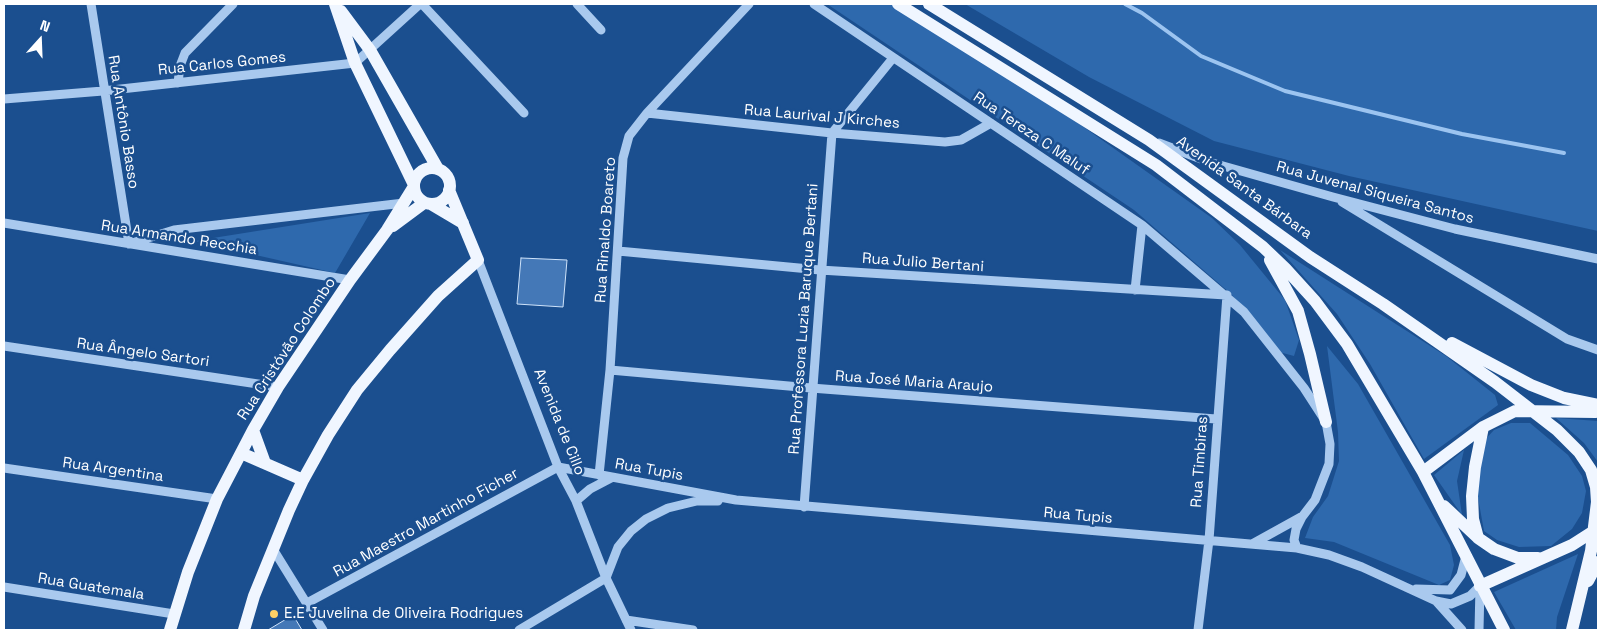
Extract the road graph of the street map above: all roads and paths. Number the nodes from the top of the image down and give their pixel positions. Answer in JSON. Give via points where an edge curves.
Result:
{"nodes":[{"id":1,"x":91,"y":4,"type":"edge"},
{"id":2,"x":233,"y":4,"type":"edge"},
{"id":3,"x":336,"y":4,"type":"edge"},
{"id":4,"x":421,"y":4,"type":"edge"},
{"id":5,"x":577,"y":4,"type":"edge"},
{"id":6,"x":749,"y":4,"type":"edge"},
{"id":7,"x":814,"y":4,"type":"edge"},
{"id":8,"x":898,"y":4,"type":"edge"},
{"id":9,"x":929,"y":4,"type":"edge"},
{"id":10,"x":602,"y":30,"type":"dead end"},
{"id":11,"x":370,"y":50,"type":"junction"},
{"id":12,"x":893,"y":58,"type":"junction"},
{"id":13,"x":355,"y":63,"type":"junction"},
{"id":14,"x":178,"y":83,"type":"junction"},
{"id":15,"x":103,"y":91,"type":"junction"},
{"id":16,"x":4,"y":99,"type":"edge"},
{"id":17,"x":524,"y":112,"type":"dead end"},
{"id":18,"x":647,"y":113,"type":"junction"},
{"id":19,"x":991,"y":123,"type":"junction"},
{"id":20,"x":832,"y":133,"type":"junction"},
{"id":21,"x":1149,"y":140,"type":"junction"},
{"id":22,"x":438,"y":169,"type":"junction"},
{"id":23,"x":413,"y":186,"type":"junction"},
{"id":24,"x":449,"y":190,"type":"junction"},
{"id":25,"x":1334,"y":197,"type":"junction"},
{"id":26,"x":404,"y":203,"type":"junction"},
{"id":27,"x":428,"y":203,"type":"junction"},
{"id":28,"x":4,"y":223,"type":"edge"},
{"id":29,"x":463,"y":223,"type":"junction"},
{"id":30,"x":1142,"y":225,"type":"junction"},
{"id":31,"x":387,"y":230,"type":"junction"},
{"id":32,"x":129,"y":244,"type":"junction"},
{"id":33,"x":1263,"y":246,"type":"junction"},
{"id":34,"x":618,"y":251,"type":"junction"},
{"id":35,"x":1598,"y":259,"type":"edge"},
{"id":36,"x":478,"y":260,"type":"junction"},
{"id":37,"x":820,"y":270,"type":"junction"},
{"id":38,"x":350,"y":280,"type":"junction"},
{"id":39,"x":1135,"y":290,"type":"junction"},
{"id":40,"x":1226,"y":295,"type":"junction"},
{"id":41,"x":1383,"y":304,"type":"junction"},
{"id":42,"x":4,"y":346,"type":"edge"},
{"id":43,"x":1598,"y":350,"type":"edge"},
{"id":44,"x":610,"y":370,"type":"junction"},
{"id":45,"x":278,"y":387,"type":"junction"},
{"id":46,"x":811,"y":388,"type":"junction"},
{"id":47,"x":1598,"y":405,"type":"edge"},
{"id":48,"x":1533,"y":410,"type":"junction"},
{"id":49,"x":1598,"y":412,"type":"edge"},
{"id":50,"x":1216,"y":419,"type":"junction"},
{"id":51,"x":1326,"y":422,"type":"junction"},
{"id":52,"x":1483,"y":427,"type":"junction"},
{"id":53,"x":253,"y":430,"type":"junction"},
{"id":54,"x":241,"y":453,"type":"junction"},
{"id":55,"x":264,"y":463,"type":"junction"},
{"id":56,"x":558,"y":467,"type":"junction"},
{"id":57,"x":4,"y":468,"type":"edge"},
{"id":58,"x":1423,"y":472,"type":"junction"},
{"id":59,"x":599,"y":475,"type":"junction"},
{"id":60,"x":611,"y":478,"type":"junction"},
{"id":61,"x":303,"y":480,"type":"junction"},
{"id":62,"x":674,"y":489,"type":"junction"},
{"id":63,"x":1435,"y":496,"type":"junction"},
{"id":64,"x":218,"y":499,"type":"junction"},
{"id":65,"x":736,"y":500,"type":"junction"},
{"id":66,"x":576,"y":501,"type":"junction"},
{"id":67,"x":804,"y":507,"type":"junction"},
{"id":68,"x":668,"y":508,"type":"junction"},
{"id":69,"x":1302,"y":516,"type":"junction"},
{"id":70,"x":1596,"y":529,"type":"edge"},
{"id":71,"x":1478,"y":538,"type":"junction"},
{"id":72,"x":1209,"y":540,"type":"junction"},
{"id":73,"x":1254,"y":543,"type":"junction"},
{"id":74,"x":1297,"y":548,"type":"junction"},
{"id":75,"x":273,"y":549,"type":"junction"},
{"id":76,"x":1466,"y":556,"type":"junction"},
{"id":77,"x":1542,"y":558,"type":"junction"},
{"id":78,"x":1598,"y":562,"type":"edge"},
{"id":79,"x":606,"y":578,"type":"junction"},
{"id":80,"x":1480,"y":586,"type":"junction"},
{"id":81,"x":4,"y":587,"type":"edge"},
{"id":82,"x":1412,"y":589,"type":"junction"},
{"id":83,"x":1581,"y":594,"type":"junction"},
{"id":84,"x":1436,"y":601,"type":"junction"},
{"id":85,"x":307,"y":603,"type":"junction"},
{"id":86,"x":174,"y":614,"type":"junction"},
{"id":87,"x":626,"y":620,"type":"junction"},
{"id":88,"x":170,"y":630,"type":"edge"},
{"id":89,"x":244,"y":630,"type":"edge"},
{"id":90,"x":323,"y":630,"type":"edge"},
{"id":91,"x":519,"y":630,"type":"edge"},
{"id":92,"x":631,"y":630,"type":"edge"},
{"id":93,"x":693,"y":630,"type":"edge"},
{"id":94,"x":1198,"y":630,"type":"edge"},
{"id":95,"x":1462,"y":630,"type":"edge"},
{"id":96,"x":1479,"y":630,"type":"edge"},
{"id":97,"x":1504,"y":630,"type":"edge"},
{"id":98,"x":1572,"y":630,"type":"edge"}],
"edges":[{"from":1,"to":15,"type":"street","name":"Rua Antônio Basso"},
{"from":2,"to":14,"type":"street","via":[[185,53]]},
{"from":3,"to":11,"type":"main road"},
{"from":3,"to":13,"type":"main road"},
{"from":4,"to":11,"type":"street"},
{"from":4,"to":17,"type":"street"},
{"from":5,"to":10,"type":"street"},
{"from":6,"to":18,"type":"street","name":"Rua Rinaldo Boareto"},
{"from":7,"to":12,"type":"street","name":"Rua Tereza C Maluf"},
{"from":8,"to":33,"type":"main road","via":[[1156,165]]},
{"from":9,"to":21,"type":"main road","name":"Avenida Santa Bárbara"},
{"from":11,"to":13,"type":"street"},
{"from":11,"to":22,"type":"main road"},
{"from":12,"to":19,"type":"street","name":"Rua Tereza C Maluf"},
{"from":12,"to":20,"type":"street"},
{"from":13,"to":14,"type":"street","name":"Rua Carlos Gomes"},
{"from":13,"to":23,"type":"main road"},
{"from":14,"to":15,"type":"street","name":"Rua Carlos Gomes"},
{"from":15,"to":16,"type":"street","name":"Rua Carlos Gomes"},
{"from":15,"to":32,"type":"street","name":"Rua Antônio Basso"},
{"from":18,"to":20,"type":"street","name":"Rua Laurival J Kirches"},
{"from":18,"to":34,"type":"street","name":"Rua Rinaldo Boareto","via":[[629,136],[623,158]]},
{"from":19,"to":20,"type":"street","name":"Rua Laurival J Kirches","via":[[961,140],[945,142]]},
{"from":19,"to":30,"type":"street","name":"Rua Tereza C Maluf"},
{"from":20,"to":37,"type":"street","name":"Rua Professora Luzia Baruque Bertani"},
{"from":21,"to":25,"type":"street","name":"Rua Juvenal Siqueira Santos","via":[[1209,162]]},
{"from":21,"to":41,"type":"main road","name":"Avenida Santa Bárbara","via":[[1310,257]]},
{"from":22,"to":23,"type":"main road","via":[[420,172]]},
{"from":22,"to":24,"type":"main road","via":[[449,180]]},
{"from":23,"to":26,"type":"main road","name":"Rua Cristóvão Colombo"},
{"from":23,"to":27,"type":"main road","via":[[415,194]]},
{"from":24,"to":27,"type":"main road","via":[[442,200]]},
{"from":24,"to":29,"type":"main road","name":"Avenida de Cillo"},
{"from":25,"to":35,"type":"street","name":"Rua Juvenal Siqueira Santos","via":[[1455,229]]},
{"from":25,"to":43,"type":"street","via":[[1567,339]]},
{"from":26,"to":31,"type":"main road","name":"Rua Cristóvão Colombo"},
{"from":26,"to":32,"type":"street","via":[[174,230]]},
{"from":27,"to":29,"type":"main road"},
{"from":27,"to":31,"type":"main road","name":"Rua Cristóvão Colombo"},
{"from":28,"to":32,"type":"street","name":"Rua Armando Recchia"},
{"from":29,"to":36,"type":"main road","name":"Avenida de Cillo"},
{"from":30,"to":39,"type":"street"},
{"from":30,"to":40,"type":"street","name":"Rua Tereza C Maluf"},
{"from":31,"to":38,"type":"main road","name":"Rua Cristóvão Colombo"},
{"from":32,"to":38,"type":"street","name":"Rua Armando Recchia"},
{"from":33,"to":51,"type":"main road","via":[[1298,311]]},
{"from":33,"to":58,"type":"main road","via":[[1315,301],[1347,344]]},
{"from":34,"to":37,"type":"street","name":"Rua Julio Bertani"},
{"from":34,"to":44,"type":"street","name":"Rua Rinaldo Boareto"},
{"from":36,"to":56,"type":"street","name":"Avenida de Cillo"},
{"from":36,"to":61,"type":"main road","via":[[438,296],[357,390]]},
{"from":37,"to":39,"type":"street","name":"Rua Julio Bertani"},
{"from":37,"to":46,"type":"street","name":"Rua Professora Luzia Baruque Bertani"},
{"from":38,"to":45,"type":"main road","name":"Rua Cristóvão Colombo"},
{"from":39,"to":40,"type":"street","name":"Rua Julio Bertani"},
{"from":40,"to":50,"type":"street","name":"Rua Timbiras"},
{"from":40,"to":51,"type":"street","name":"Rua Tereza C Maluf","via":[[1264,335]]},
{"from":41,"to":47,"type":"main road","via":[[1531,385],[1564,398]]},
{"from":41,"to":48,"type":"main road","name":"Avenida Santa Bárbara"},
{"from":42,"to":45,"type":"street","name":"Rua Ângelo Sartori"},
{"from":44,"to":46,"type":"street","name":"Rua José Maria Araujo"},
{"from":44,"to":59,"type":"street","name":"Rua Rinaldo Boareto"},
{"from":45,"to":53,"type":"main road","name":"Rua Cristóvão Colombo"},
{"from":46,"to":50,"type":"street","name":"Rua José Maria Araujo"},
{"from":46,"to":67,"type":"street","name":"Rua Professora Luzia Baruque Bertani"},
{"from":48,"to":49,"type":"main road"},
{"from":48,"to":52,"type":"main road","via":[[1515,411]]},
{"from":48,"to":70,"type":"main road","name":"Avenida Santa Bárbara","via":[[1579,452],[1591,470],[1596,487]]},
{"from":50,"to":72,"type":"street","name":"Rua Timbiras"},
{"from":51,"to":69,"type":"street","via":[[1329,464],[1315,500]]},
{"from":52,"to":58,"type":"main road"},
{"from":52,"to":71,"type":"main road","via":[[1472,496]]},
{"from":53,"to":54,"type":"main road","name":"Rua Cristóvão Colombo"},
{"from":53,"to":55,"type":"main road"},
{"from":54,"to":55,"type":"main road"},
{"from":54,"to":64,"type":"main road","name":"Rua Cristóvão Colombo"},
{"from":55,"to":61,"type":"main road"},
{"from":56,"to":59,"type":"street","name":"Rua Tupis"},
{"from":56,"to":66,"type":"street","name":"Avenida de Cillo"},
{"from":56,"to":85,"type":"street","name":"Rua Maestro Martinho Ficher"},
{"from":57,"to":64,"type":"street","name":"Rua Argentina"},
{"from":58,"to":63,"type":"main road"},
{"from":59,"to":60,"type":"street","name":"Rua Tupis"},
{"from":60,"to":62,"type":"street","name":"Rua Tupis"},
{"from":60,"to":66,"type":"street"},
{"from":61,"to":75,"type":"main road"},
{"from":62,"to":65,"type":"street","name":"Rua Tupis"},
{"from":62,"to":68,"type":"street"},
{"from":63,"to":71,"type":"main road"},
{"from":63,"to":76,"type":"main road"},
{"from":64,"to":86,"type":"main road","name":"Rua Cristóvão Colombo"},
{"from":65,"to":67,"type":"street","name":"Rua Tupis"},
{"from":65,"to":68,"type":"street","name":"Rua Tupis"},
{"from":66,"to":79,"type":"street","name":"Avenida de Cillo"},
{"from":67,"to":72,"type":"street","name":"Rua Tupis"},
{"from":68,"to":79,"type":"street","name":"Rua Tupis","via":[[631,531],[618,547]]},
{"from":69,"to":73,"type":"street"},
{"from":69,"to":74,"type":"street","via":[[1295,534]]},
{"from":70,"to":77,"type":"main road"},
{"from":70,"to":83,"type":"main road","name":"Avenida Santa Bárbara"},
{"from":71,"to":77,"type":"main road","via":[[1494,549],[1518,558]]},
{"from":72,"to":73,"type":"street","name":"Rua Tupis"},
{"from":72,"to":94,"type":"street","name":"Rua Timbiras"},
{"from":73,"to":74,"type":"street","name":"Rua Tupis"},
{"from":74,"to":82,"type":"street","name":"Rua Tupis","via":[[1362,566]]},
{"from":75,"to":85,"type":"street"},
{"from":75,"to":89,"type":"main road"},
{"from":76,"to":80,"type":"main road"},
{"from":76,"to":82,"type":"street","name":"Rua Tupis","via":[[1462,575],[1450,590]]},
{"from":77,"to":80,"type":"main road"},
{"from":78,"to":83,"type":"main road"},
{"from":79,"to":87,"type":"street","name":"Avenida de Cillo"},
{"from":79,"to":91,"type":"street"},
{"from":80,"to":84,"type":"street","name":"Rua Tupis","via":[[1460,602]]},
{"from":80,"to":96,"type":"street"},
{"from":80,"to":97,"type":"main road"},
{"from":81,"to":86,"type":"street","name":"Rua Guatemala"},
{"from":82,"to":84,"type":"street","name":"Rua Tupis"},
{"from":83,"to":98,"type":"main road"},
{"from":84,"to":95,"type":"street","name":"Rua Tupis"},
{"from":85,"to":90,"type":"street"},
{"from":86,"to":88,"type":"main road","name":"Rua Cristóvão Colombo"},
{"from":87,"to":92,"type":"street","name":"Avenida de Cillo"},
{"from":87,"to":93,"type":"street"}]}
